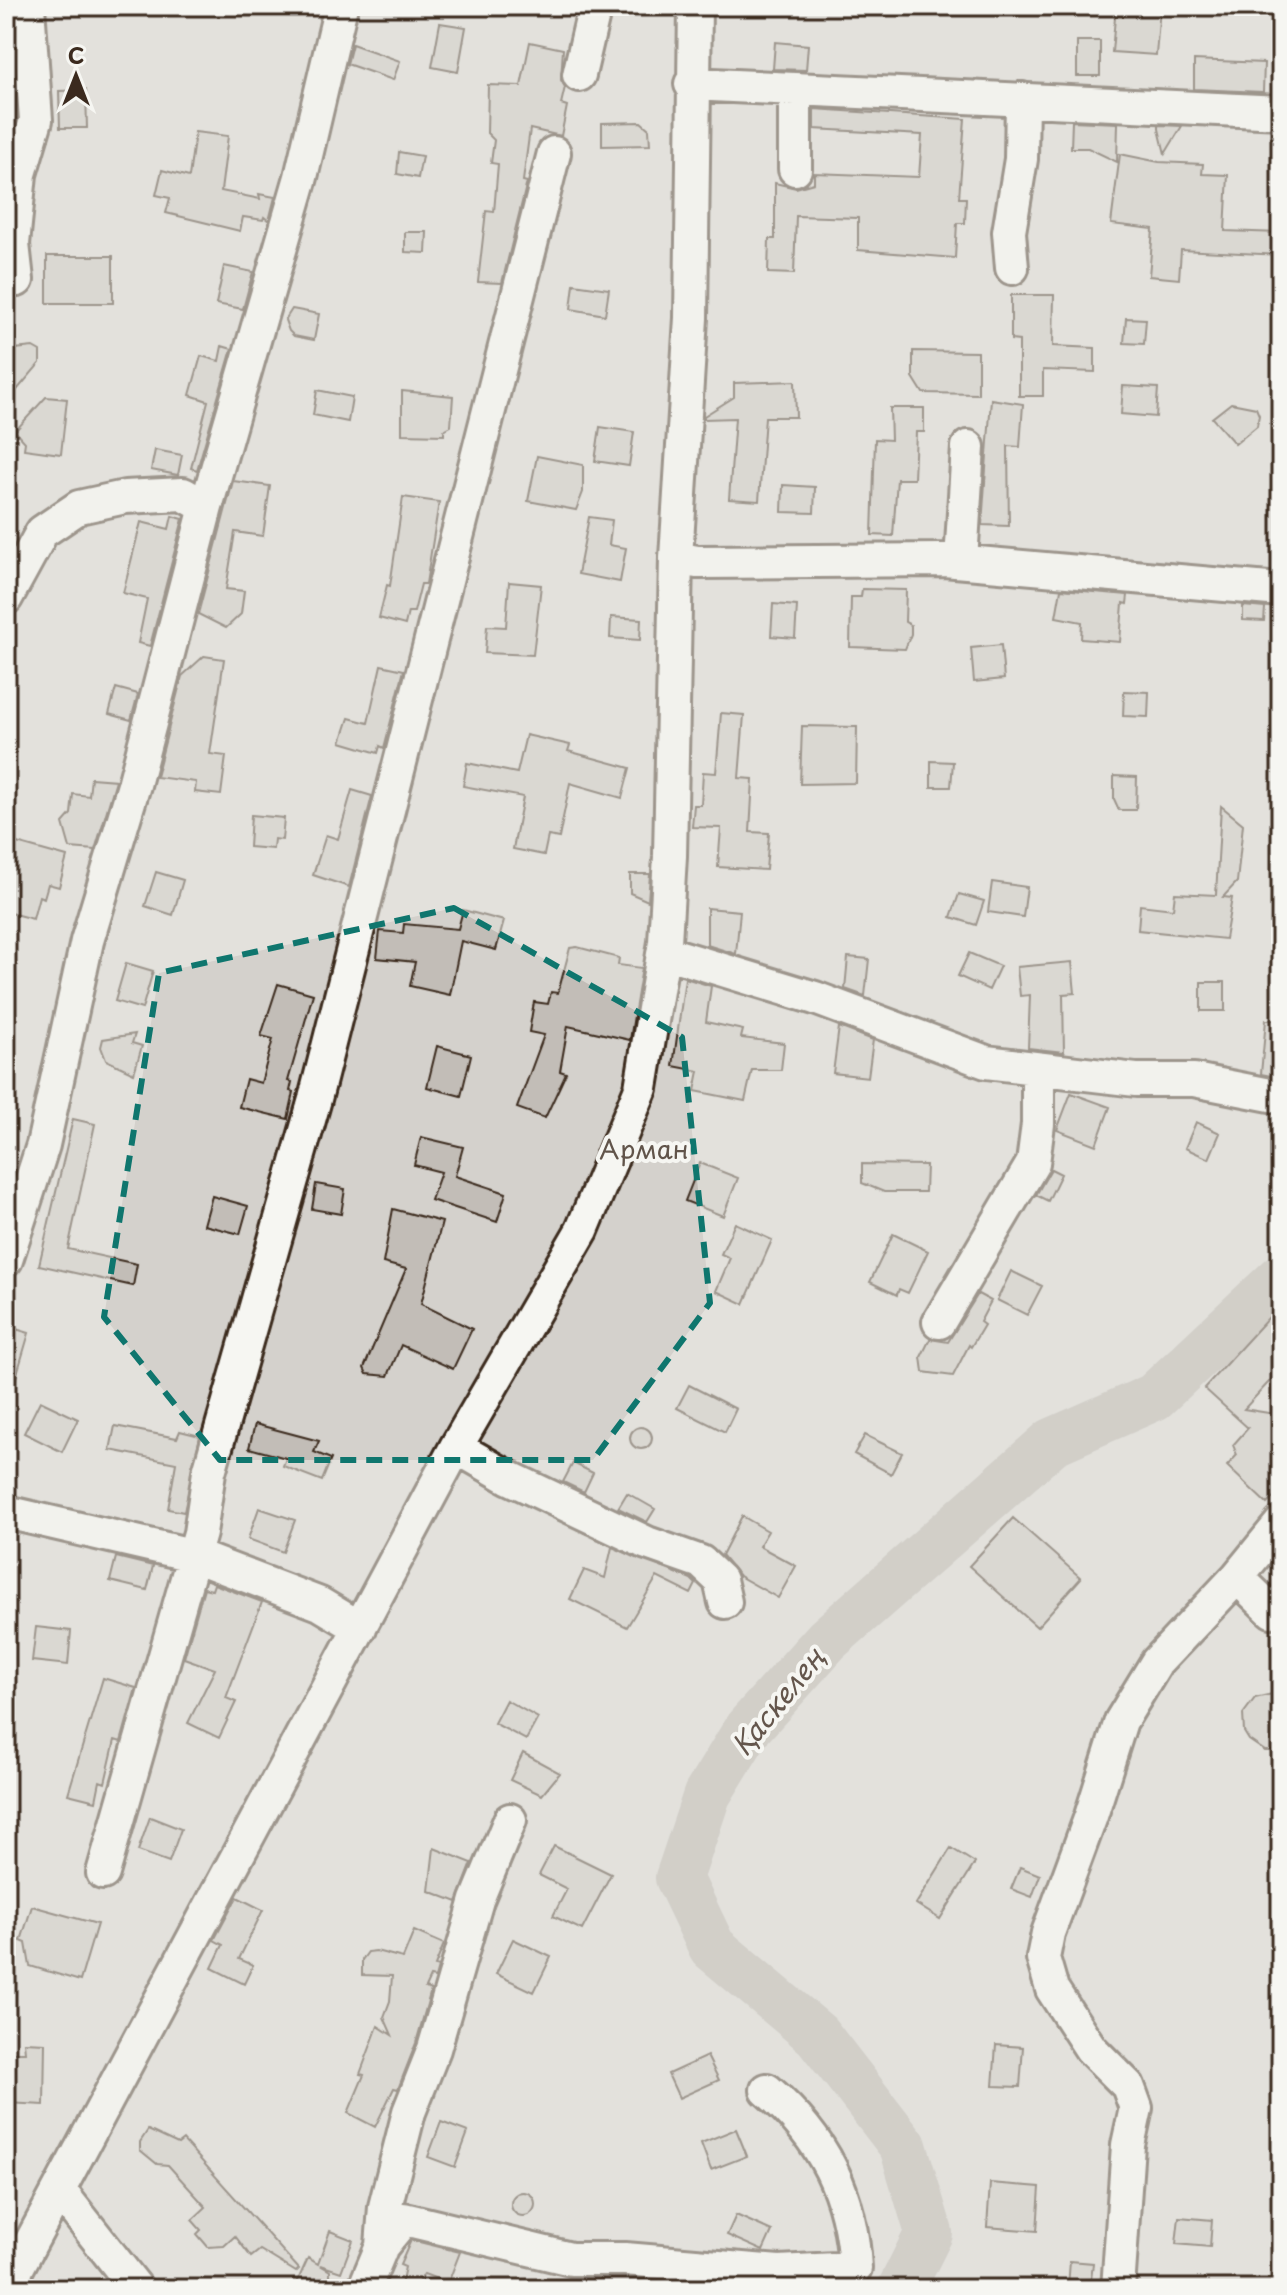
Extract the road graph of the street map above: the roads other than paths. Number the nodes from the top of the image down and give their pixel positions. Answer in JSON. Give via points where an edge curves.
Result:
{"nodes":[{"id":1,"x":28,"y":6,"type":"edge"},
{"id":2,"x":341,"y":6,"type":"edge"},
{"id":3,"x":595,"y":6,"type":"edge"},
{"id":4,"x":695,"y":6,"type":"edge"},
{"id":5,"x":579,"y":75,"type":"dead end"},
{"id":6,"x":691,"y":84,"type":"junction"},
{"id":7,"x":795,"y":90,"type":"junction"},
{"id":8,"x":1022,"y":99,"type":"junction"},
{"id":9,"x":1281,"y":112,"type":"edge"},
{"id":10,"x":554,"y":153,"type":"dead end"},
{"id":11,"x":795,"y":169,"type":"dead end"},
{"id":12,"x":1012,"y":268,"type":"dead end"},
{"id":13,"x":17,"y":280,"type":"dead end"},
{"id":14,"x":968,"y":447,"type":"dead end"},
{"id":15,"x":206,"y":507,"type":"junction"},
{"id":16,"x":676,"y":558,"type":"junction"},
{"id":17,"x":961,"y":561,"type":"junction"},
{"id":18,"x":1281,"y":590,"type":"edge"},
{"id":19,"x":6,"y":598,"type":"edge"},
{"id":20,"x":664,"y":952,"type":"junction"},
{"id":21,"x":1038,"y":1069,"type":"junction"},
{"id":22,"x":1281,"y":1097,"type":"edge"},
{"id":23,"x":6,"y":1260,"type":"edge"},
{"id":24,"x":939,"y":1322,"type":"dead end"},
{"id":25,"x":456,"y":1447,"type":"junction"},
{"id":26,"x":6,"y":1512,"type":"edge"},
{"id":27,"x":1281,"y":1523,"type":"edge"},
{"id":28,"x":192,"y":1555,"type":"junction"},
{"id":29,"x":1237,"y":1577,"type":"junction"},
{"id":30,"x":725,"y":1602,"type":"dead end"},
{"id":31,"x":1272,"y":1611,"type":"dead end"},
{"id":32,"x":360,"y":1628,"type":"junction"},
{"id":33,"x":510,"y":1820,"type":"dead end"},
{"id":34,"x":103,"y":1873,"type":"dead end"},
{"id":35,"x":767,"y":2090,"type":"dead end"},
{"id":36,"x":59,"y":2190,"type":"junction"},
{"id":37,"x":382,"y":2246,"type":"junction"},
{"id":38,"x":6,"y":2289,"type":"edge"},
{"id":39,"x":137,"y":2289,"type":"edge"},
{"id":40,"x":364,"y":2289,"type":"edge"},
{"id":41,"x":1118,"y":2289,"type":"edge"}],
"edges":[{"from":1,"to":13,"type":"street","via":[[36,120],[20,174],[13,244]]},
{"from":2,"to":15,"type":"street","via":[[301,177]]},
{"from":3,"to":5,"type":"street"},
{"from":4,"to":6,"type":"street"},
{"from":6,"to":7,"type":"street"},
{"from":6,"to":16,"type":"street","via":[[691,318]]},
{"from":7,"to":8,"type":"street"},
{"from":7,"to":11,"type":"street"},
{"from":8,"to":9,"type":"street"},
{"from":8,"to":12,"type":"street","via":[[1021,159],[1009,232]]},
{"from":10,"to":28,"type":"street","via":[[319,1085],[213,1459]]},
{"from":14,"to":17,"type":"street"},
{"from":15,"to":19,"type":"street","via":[[183,494],[125,497],[79,507],[42,532]]},
{"from":15,"to":23,"type":"street","via":[[134,785],[87,941],[43,1145]]},
{"from":16,"to":17,"type":"street"},
{"from":16,"to":20,"type":"street"},
{"from":17,"to":18,"type":"street"},
{"from":20,"to":21,"type":"street","via":[[815,998],[986,1062]]},
{"from":20,"to":25,"type":"street","via":[[641,1088],[582,1230]]},
{"from":21,"to":22,"type":"street","via":[[1136,1080],[1194,1080]]},
{"from":21,"to":24,"type":"street","via":[[1033,1163]]},
{"from":25,"to":30,"type":"street","via":[[647,1543],[701,1562],[720,1580]]},
{"from":25,"to":32,"type":"street"},
{"from":26,"to":28,"type":"street"},
{"from":27,"to":29,"type":"street"},
{"from":28,"to":32,"type":"street","via":[[320,1604]]},
{"from":28,"to":34,"type":"street"},
{"from":29,"to":31,"type":"street"},
{"from":29,"to":41,"type":"street","via":[[1157,1662],[1121,1721],[1043,1958],[1052,1989],[1091,2049],[1128,2086],[1136,2108],[1128,2145]]},
{"from":32,"to":36,"type":"street"},
{"from":33,"to":37,"type":"street","via":[[477,1900],[434,2049],[409,2112],[385,2207]]},
{"from":35,"to":37,"type":"street","via":[[803,2125],[835,2173],[853,2227],[855,2268],[779,2272],[571,2259],[404,2219]]},
{"from":36,"to":38,"type":"street"},
{"from":36,"to":39,"type":"street"},
{"from":37,"to":40,"type":"street"}]}
